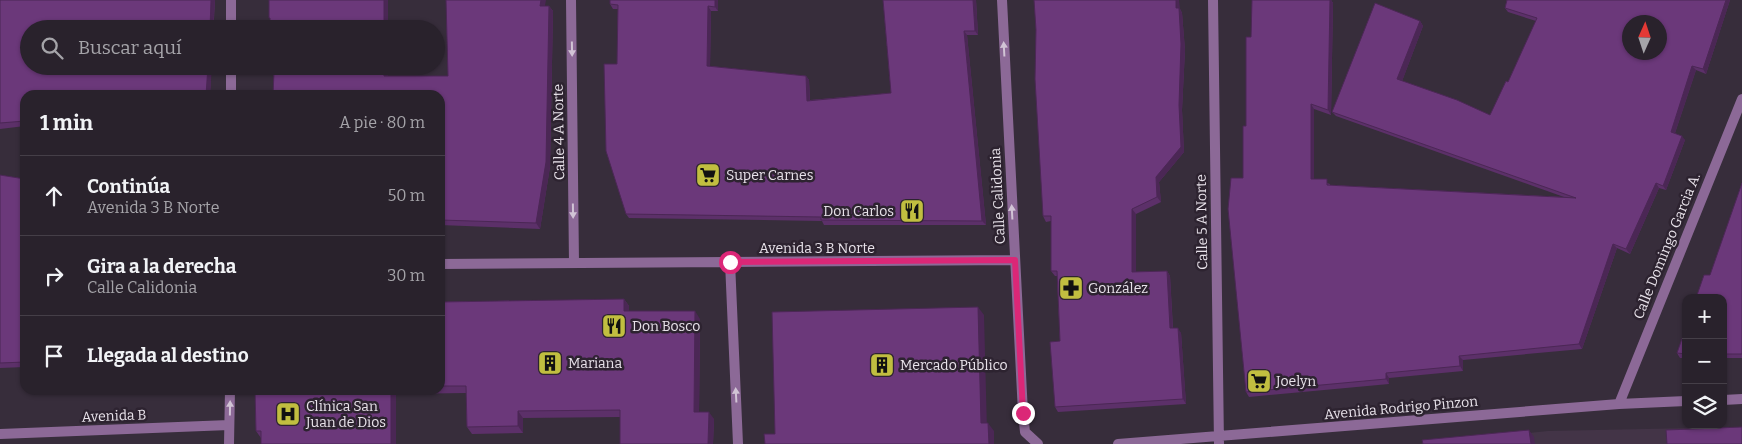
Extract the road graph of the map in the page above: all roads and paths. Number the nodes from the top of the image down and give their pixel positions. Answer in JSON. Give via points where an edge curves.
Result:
{"nodes":[{"id":1,"x":231,"y":0,"type":"edge"},
{"id":2,"x":571,"y":0,"type":"edge"},
{"id":3,"x":1002,"y":0,"type":"edge"},
{"id":4,"x":1214,"y":0,"type":"edge"},
{"id":5,"x":231,"y":20,"type":"edge"},
{"id":6,"x":231,"y":75,"type":"edge"},
{"id":7,"x":231,"y":90,"type":"edge"},
{"id":8,"x":1742,"y":99,"type":"edge"},
{"id":9,"x":1015,"y":260,"type":"junction"},
{"id":10,"x":730,"y":262,"type":"junction"},
{"id":11,"x":574,"y":263,"type":"junction"},
{"id":12,"x":445,"y":264,"type":"edge"},
{"id":13,"x":230,"y":395,"type":"edge"},
{"id":14,"x":1742,"y":399,"type":"edge"},
{"id":15,"x":1727,"y":400,"type":"edge"},
{"id":16,"x":1682,"y":402,"type":"edge"},
{"id":17,"x":1619,"y":404,"type":"junction"},
{"id":18,"x":229,"y":425,"type":"junction"},
{"id":19,"x":0,"y":434,"type":"edge"},
{"id":20,"x":1219,"y":440,"type":"edge"},
{"id":21,"x":229,"y":444,"type":"edge"},
{"id":22,"x":738,"y":444,"type":"edge"},
{"id":23,"x":1038,"y":444,"type":"edge"},
{"id":24,"x":1118,"y":444,"type":"edge"}],
"edges":[{"from":1,"to":5,"type":"street"},
{"from":2,"to":11,"type":"street","name":"Calle 4 A Norte","one_way":true},
{"from":9,"to":3,"type":"street","name":"Calle Calidonia","one_way":true},
{"from":4,"to":20,"type":"street","name":"Calle 5 A Norte"},
{"from":6,"to":7,"type":"street"},
{"from":8,"to":17,"type":"street","name":"Calle Domingo Garcia A."},
{"from":9,"to":10,"type":"street","name":"Avenida 3 B Norte"},
{"from":9,"to":23,"type":"street","name":"Calle Calidonia","via":[[1025,432]]},
{"from":10,"to":11,"type":"street","name":"Avenida 3 B Norte"},
{"from":22,"to":10,"type":"street","one_way":true},
{"from":11,"to":12,"type":"street","name":"Avenida 3 B Norte"},
{"from":18,"to":13,"type":"street","one_way":true},
{"from":14,"to":15,"type":"street"},
{"from":16,"to":17,"type":"street","name":"Avenida Rodrigo Pinzon"},
{"from":17,"to":20,"type":"street","name":"Avenida Rodrigo Pinzon"},
{"from":18,"to":19,"type":"street","name":"Avenida B"},
{"from":18,"to":21,"type":"street"},
{"from":20,"to":24,"type":"street","name":"Avenida Rodrigo Pinzon"}]}
